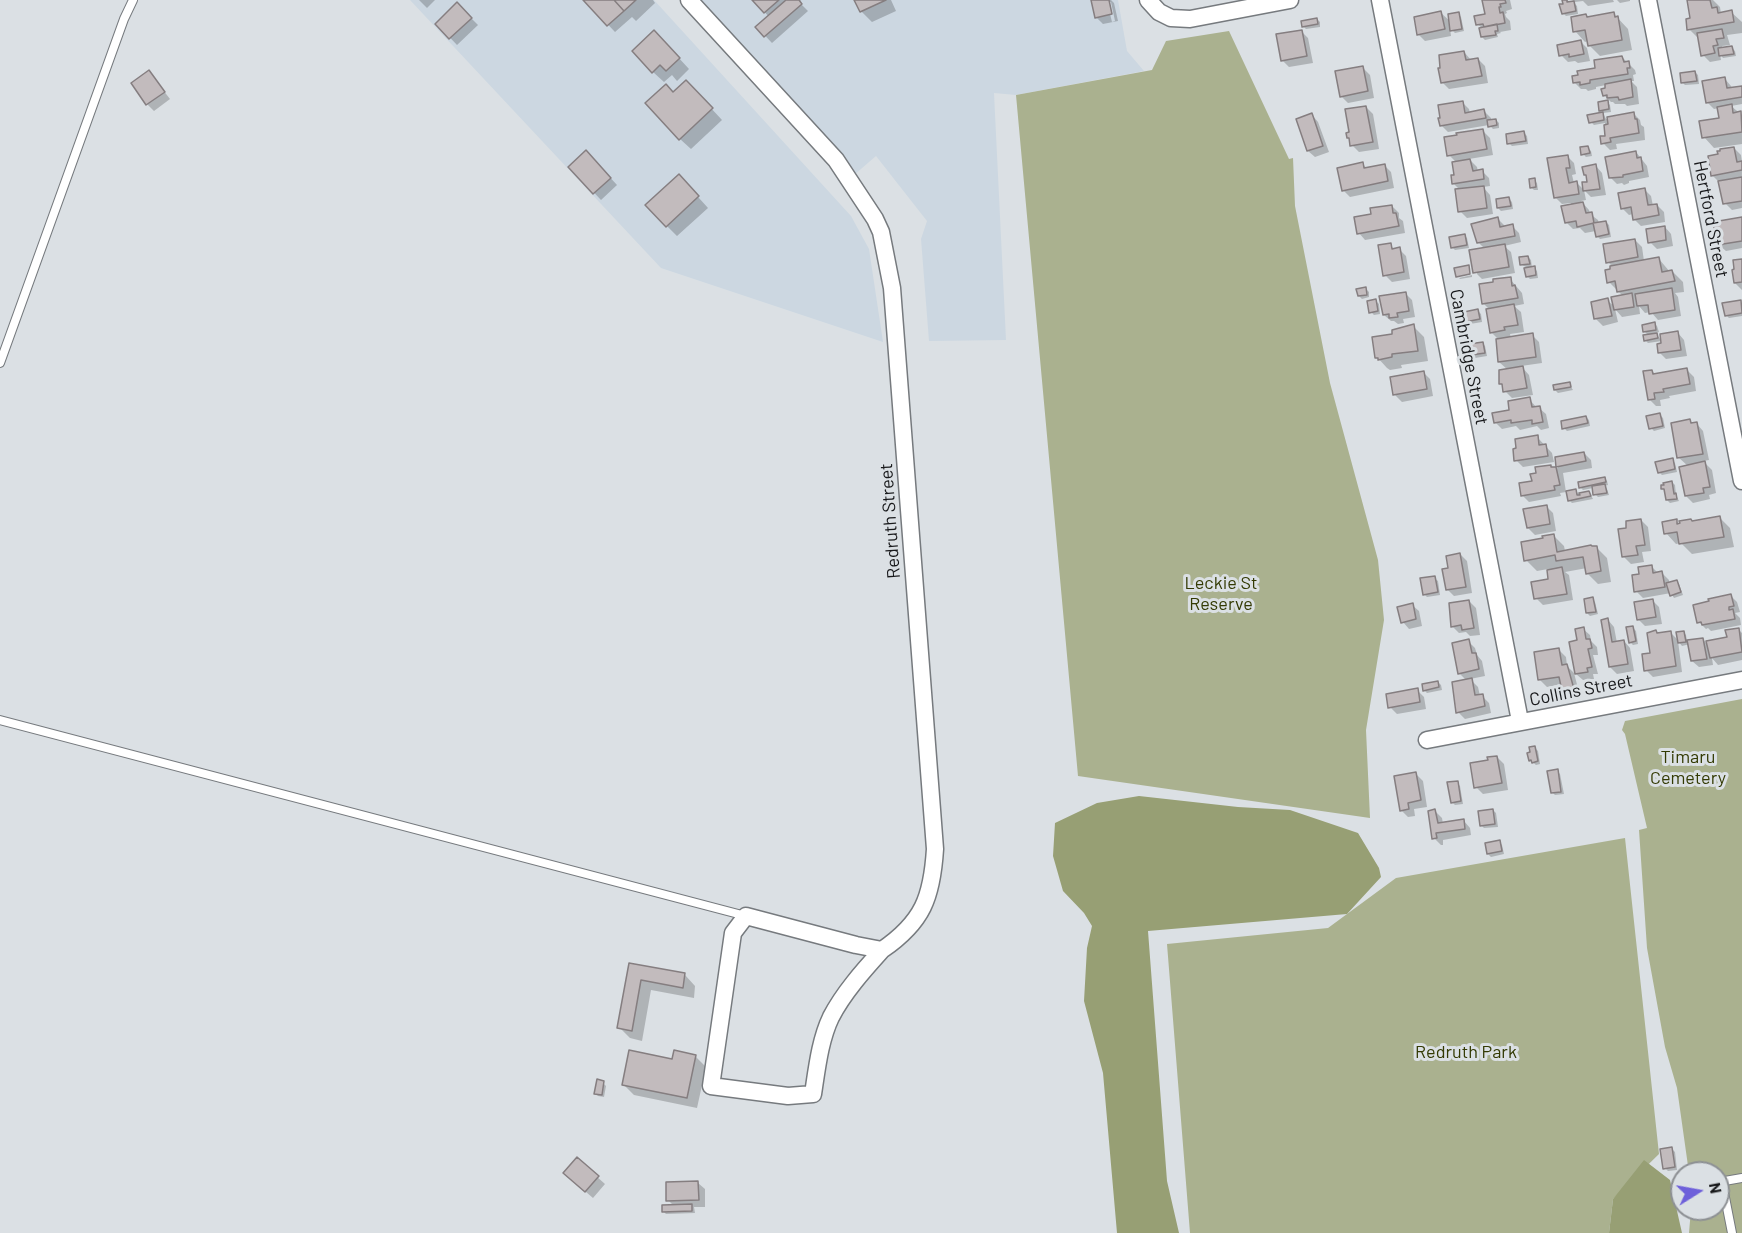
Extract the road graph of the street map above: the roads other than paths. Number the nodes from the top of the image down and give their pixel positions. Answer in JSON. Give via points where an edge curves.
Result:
{"nodes":[{"id":1,"x":133,"y":0,"type":"edge"},
{"id":2,"x":689,"y":0,"type":"edge"},
{"id":3,"x":1148,"y":0,"type":"edge"},
{"id":4,"x":1290,"y":0,"type":"edge"},
{"id":5,"x":1380,"y":0,"type":"edge"},
{"id":6,"x":1648,"y":0,"type":"edge"},
{"id":7,"x":0,"y":363,"type":"edge"},
{"id":8,"x":1742,"y":481,"type":"edge"},
{"id":9,"x":1742,"y":680,"type":"edge"},
{"id":10,"x":0,"y":720,"type":"edge"},
{"id":11,"x":1520,"y":722,"type":"junction"},
{"id":12,"x":1427,"y":740,"type":"dead end"},
{"id":13,"x":746,"y":916,"type":"junction"},
{"id":14,"x":882,"y":950,"type":"junction"}],
"edges":[{"from":1,"to":7,"type":"lane"},
{"from":2,"to":14,"type":"street","name":"Redruth Street","via":[[836,160],[881,232],[892,288],[935,849],[932,880],[923,907],[901,937]]},
{"from":3,"to":4,"type":"street","via":[[1172,18],[1190,19]]},
{"from":5,"to":11,"type":"street","name":"Cambridge Street"},
{"from":6,"to":8,"type":"street","name":"Hertford Street"},
{"from":9,"to":11,"type":"street","name":"Collins Street"},
{"from":10,"to":13,"type":"lane"},
{"from":11,"to":12,"type":"street","name":"Collins Street"},
{"from":13,"to":14,"type":"street"},
{"from":13,"to":14,"type":"street","name":"Redruth Street","via":[[733,933],[711,1086],[788,1096],[813,1094],[831,1017]]}]}
